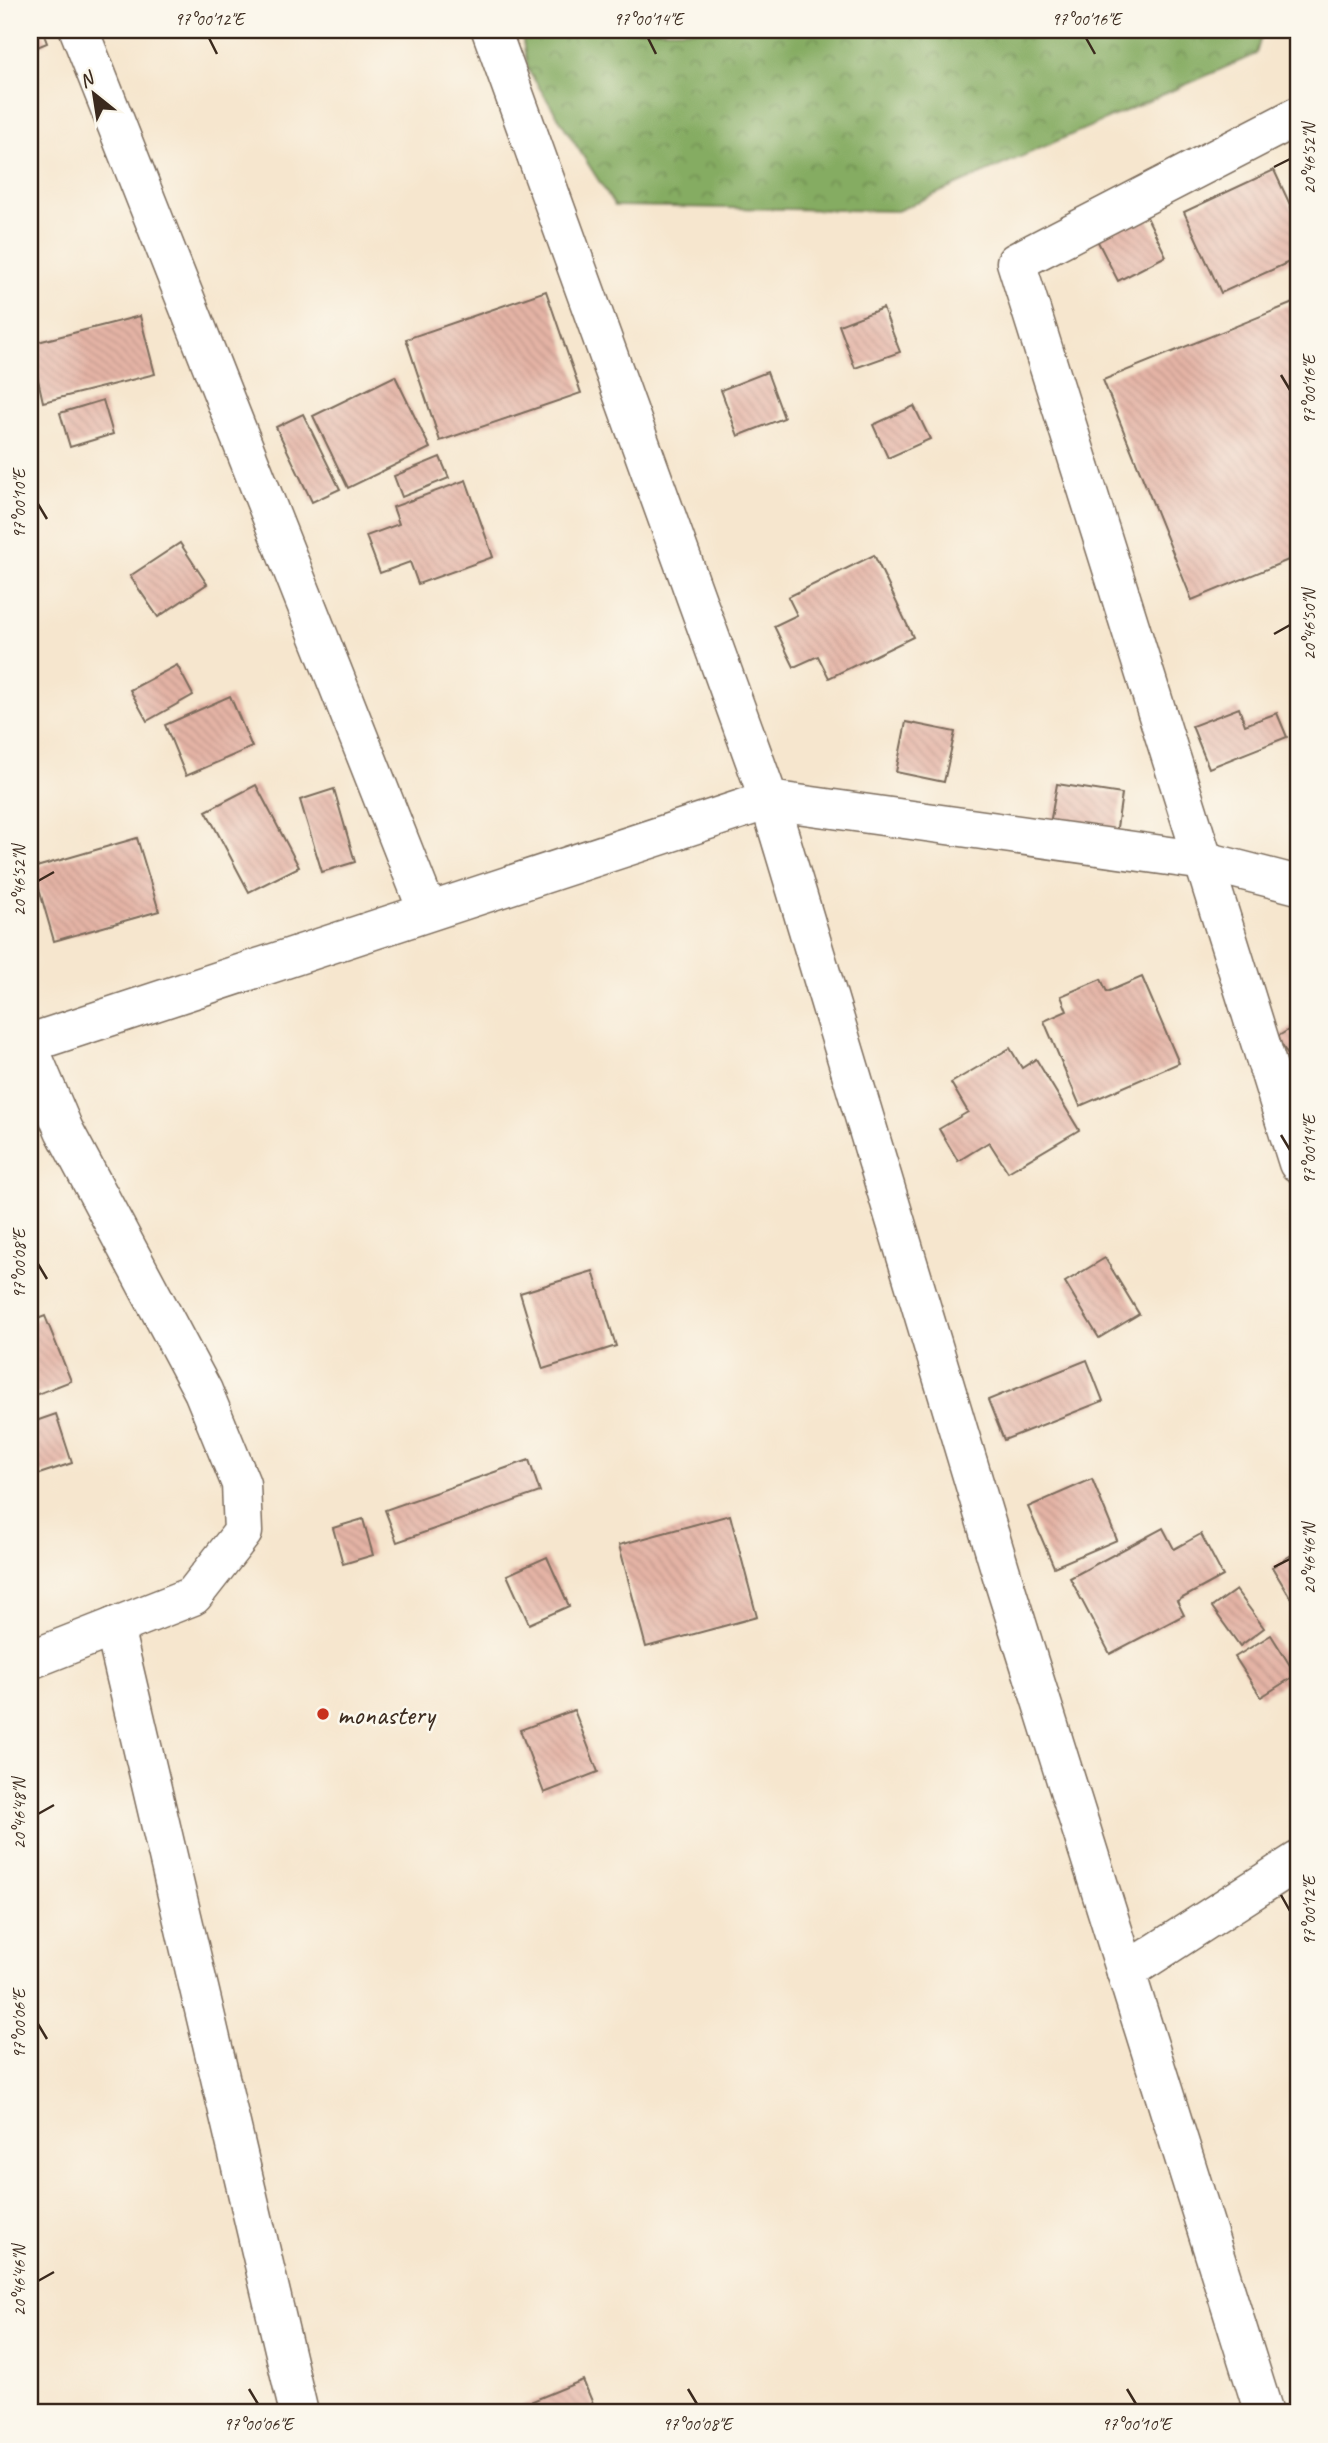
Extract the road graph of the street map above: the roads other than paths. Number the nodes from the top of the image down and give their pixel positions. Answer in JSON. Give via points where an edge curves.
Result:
{"nodes":[{"id":1,"x":79,"y":30,"type":"edge"},
{"id":2,"x":491,"y":30,"type":"edge"},
{"id":3,"x":1298,"y":116,"type":"edge"},
{"id":4,"x":769,"y":800,"type":"junction"},
{"id":5,"x":1205,"y":861,"type":"junction"},
{"id":6,"x":1298,"y":885,"type":"edge"},
{"id":7,"x":427,"y":911,"type":"junction"},
{"id":8,"x":30,"y":1043,"type":"edge"},
{"id":9,"x":30,"y":1050,"type":"edge"},
{"id":10,"x":1298,"y":1163,"type":"edge"},
{"id":11,"x":114,"y":1627,"type":"junction"},
{"id":12,"x":30,"y":1660,"type":"edge"},
{"id":13,"x":1298,"y":1861,"type":"edge"},
{"id":14,"x":1126,"y":1972,"type":"junction"},
{"id":15,"x":299,"y":2413,"type":"edge"},
{"id":16,"x":1264,"y":2413,"type":"edge"}],
"edges":[{"from":1,"to":7,"type":"street"},
{"from":2,"to":4,"type":"street"},
{"from":3,"to":5,"type":"street","via":[[1016,262]]},
{"from":4,"to":5,"type":"street"},
{"from":4,"to":7,"type":"street"},
{"from":4,"to":14,"type":"street"},
{"from":5,"to":6,"type":"street"},
{"from":5,"to":10,"type":"street"},
{"from":7,"to":8,"type":"street"},
{"from":9,"to":11,"type":"street","via":[[64,1130],[203,1391],[241,1485],[243,1532],[193,1596]]},
{"from":11,"to":12,"type":"street"},
{"from":11,"to":15,"type":"street"},
{"from":13,"to":14,"type":"street"},
{"from":14,"to":16,"type":"street"}]}
